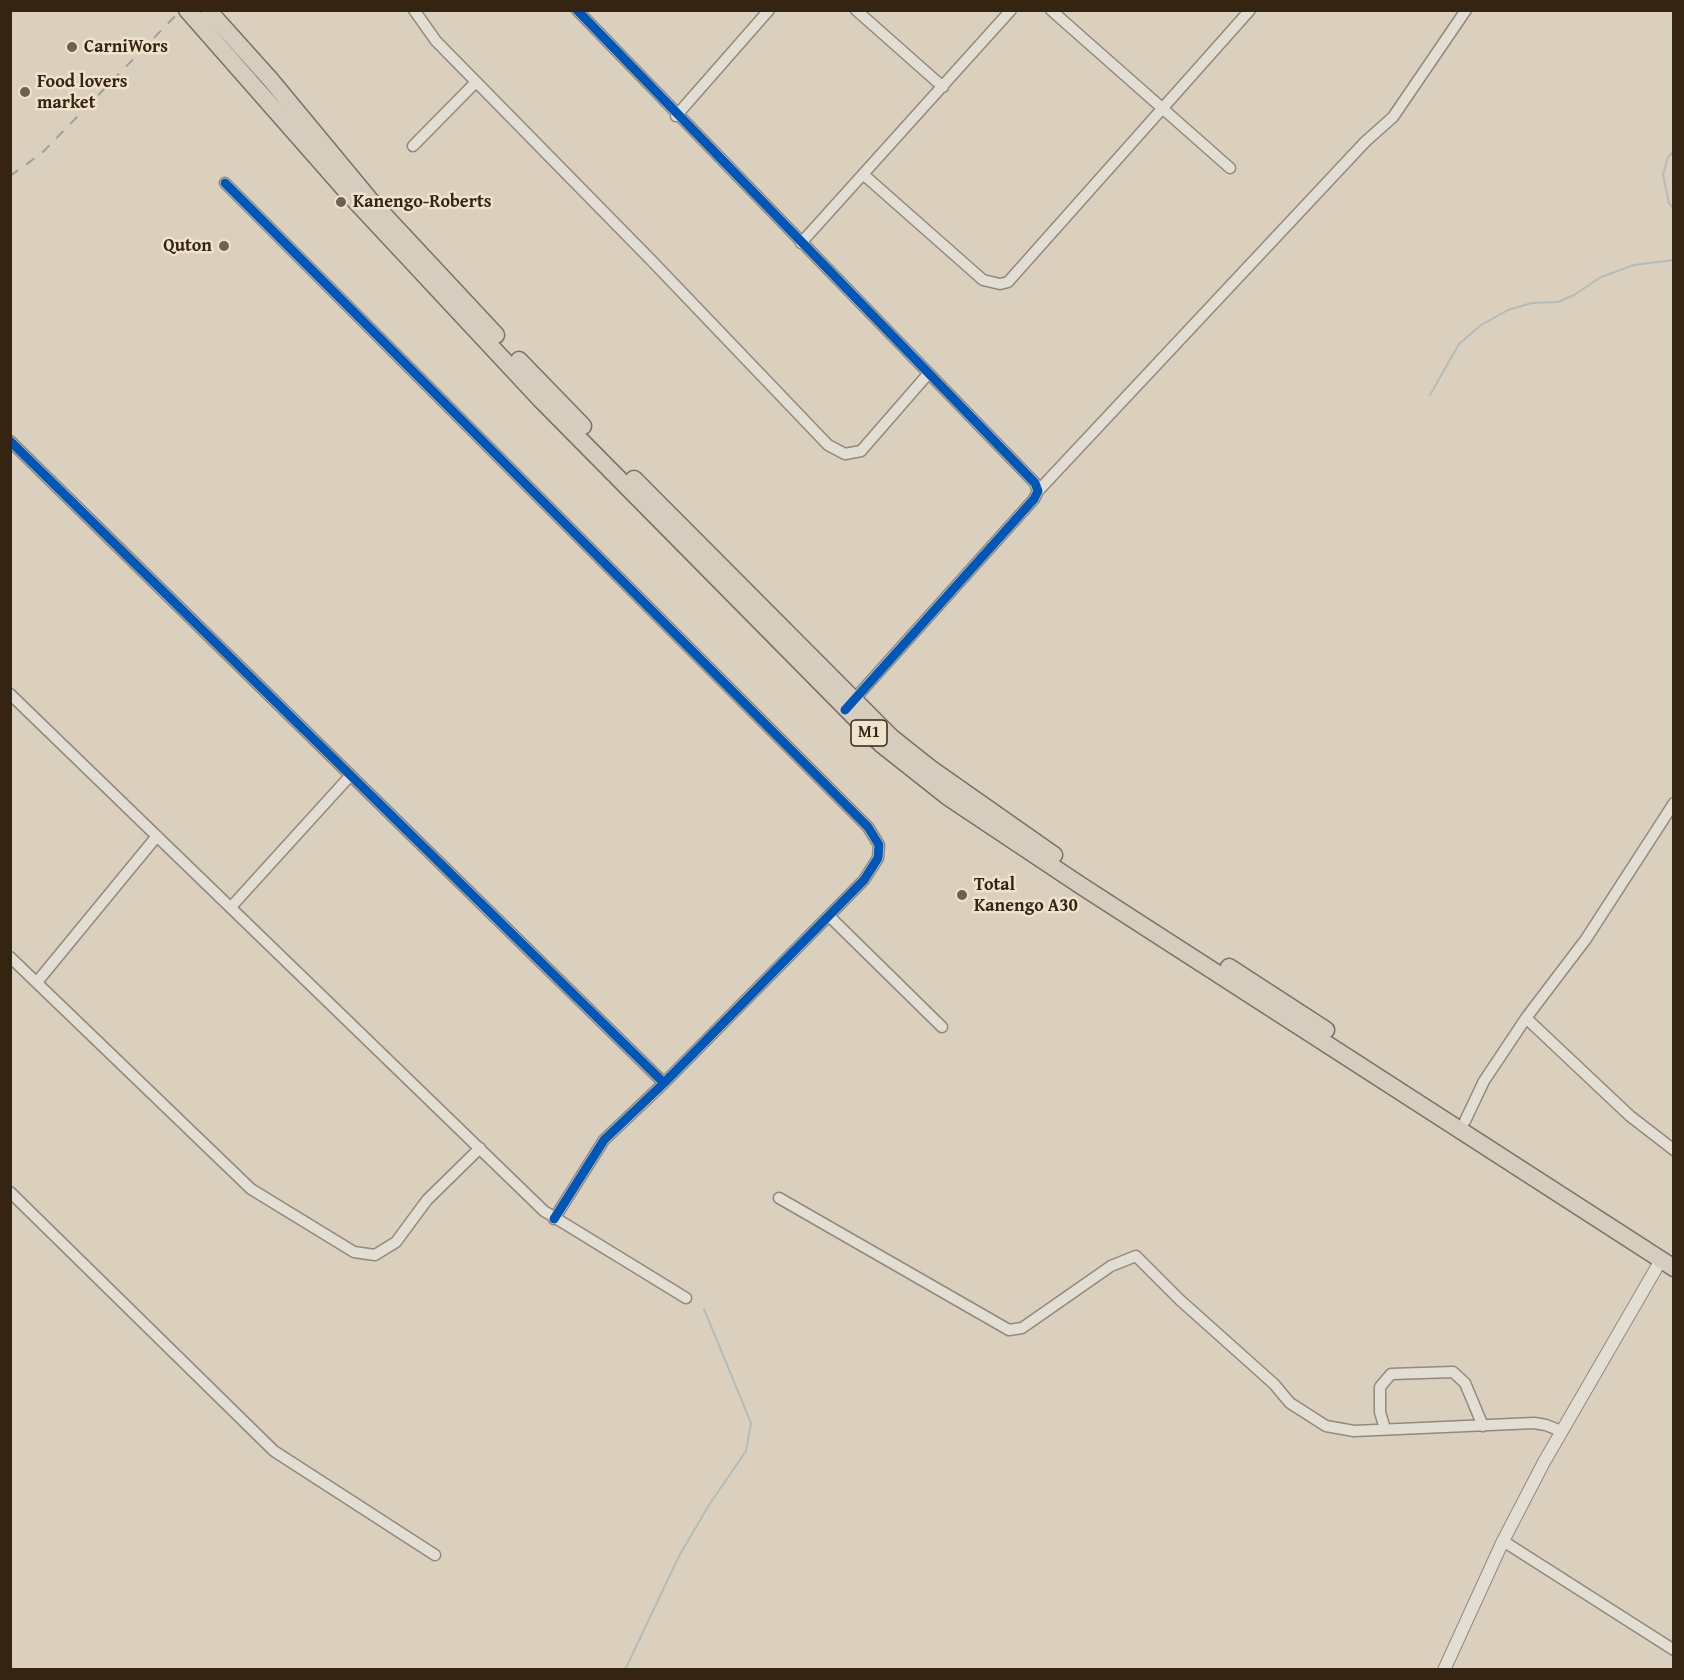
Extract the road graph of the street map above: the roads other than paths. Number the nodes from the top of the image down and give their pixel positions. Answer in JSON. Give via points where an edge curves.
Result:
{"nodes":[{"id":1,"x":187,"y":10,"type":"edge"},
{"id":2,"x":414,"y":10,"type":"edge"},
{"id":3,"x":577,"y":10,"type":"edge"},
{"id":4,"x":769,"y":10,"type":"edge"},
{"id":5,"x":856,"y":10,"type":"edge"},
{"id":6,"x":1011,"y":10,"type":"edge"},
{"id":7,"x":1051,"y":10,"type":"edge"},
{"id":8,"x":1250,"y":10,"type":"edge"},
{"id":9,"x":1466,"y":10,"type":"edge"},
{"id":10,"x":210,"y":20,"type":"edge"},
{"id":11,"x":475,"y":83,"type":"junction"},
{"id":12,"x":943,"y":87,"type":"junction"},
{"id":13,"x":1162,"y":109,"type":"junction"},
{"id":14,"x":676,"y":116,"type":"junction"},
{"id":15,"x":412,"y":146,"type":"dead end"},
{"id":16,"x":1230,"y":168,"type":"dead end"},
{"id":17,"x":864,"y":175,"type":"junction"},
{"id":18,"x":225,"y":183,"type":"dead end"},
{"id":19,"x":801,"y":243,"type":"junction"},
{"id":20,"x":928,"y":374,"type":"junction"},
{"id":21,"x":10,"y":441,"type":"edge"},
{"id":22,"x":1038,"y":491,"type":"junction"},
{"id":23,"x":10,"y":694,"type":"edge"},
{"id":24,"x":849,"y":705,"type":"junction"},
{"id":25,"x":350,"y":776,"type":"junction"},
{"id":26,"x":1674,"y":804,"type":"edge"},
{"id":27,"x":157,"y":836,"type":"junction"},
{"id":28,"x":231,"y":907,"type":"junction"},
{"id":29,"x":829,"y":916,"type":"junction"},
{"id":30,"x":10,"y":957,"type":"edge"},
{"id":31,"x":38,"y":982,"type":"junction"},
{"id":32,"x":1526,"y":1018,"type":"junction"},
{"id":33,"x":942,"y":1027,"type":"dead end"},
{"id":34,"x":664,"y":1083,"type":"junction"},
{"id":35,"x":1465,"y":1120,"type":"junction"},
{"id":36,"x":480,"y":1148,"type":"junction"},
{"id":37,"x":1674,"y":1150,"type":"edge"},
{"id":38,"x":10,"y":1192,"type":"edge"},
{"id":39,"x":779,"y":1198,"type":"dead end"},
{"id":40,"x":554,"y":1219,"type":"junction"},
{"id":41,"x":1670,"y":1262,"type":"edge"},
{"id":42,"x":686,"y":1298,"type":"dead end"},
{"id":43,"x":1483,"y":1426,"type":"junction"},
{"id":44,"x":1385,"y":1429,"type":"junction"},
{"id":45,"x":1561,"y":1431,"type":"junction"},
{"id":46,"x":1503,"y":1541,"type":"junction"},
{"id":47,"x":435,"y":1555,"type":"dead end"},
{"id":48,"x":1674,"y":1650,"type":"edge"},
{"id":49,"x":1444,"y":1670,"type":"edge"}],
"edges":[{"from":1,"to":10,"type":"highway","number":"M1"},
{"from":2,"to":11,"type":"street"},
{"from":3,"to":14,"type":"street"},
{"from":4,"to":14,"type":"street"},
{"from":5,"to":12,"type":"street"},
{"from":6,"to":12,"type":"street"},
{"from":7,"to":13,"type":"street"},
{"from":8,"to":13,"type":"street"},
{"from":9,"to":22,"type":"street","via":[[1393,117],[1365,142]]},
{"from":10,"to":24,"type":"highway","number":"M1","via":[[347,192],[426,278],[541,400]]},
{"from":11,"to":15,"type":"street"},
{"from":11,"to":20,"type":"street","via":[[836,451],[853,454],[869,446]]},
{"from":12,"to":17,"type":"street"},
{"from":13,"to":16,"type":"street"},
{"from":13,"to":17,"type":"street","via":[[1015,276],[1000,284],[983,280]]},
{"from":14,"to":19,"type":"street"},
{"from":17,"to":19,"type":"street"},
{"from":18,"to":29,"type":"street","via":[[868,827],[879,850],[873,869]]},
{"from":19,"to":20,"type":"street"},
{"from":20,"to":22,"type":"street","via":[[1029,476]]},
{"from":21,"to":25,"type":"street"},
{"from":22,"to":24,"type":"street"},
{"from":23,"to":27,"type":"street"},
{"from":24,"to":35,"type":"highway","number":"M1","via":[[909,753],[1087,877]]},
{"from":24,"to":41,"type":"highway","number":"M1","via":[[880,744],[1010,840]]},
{"from":25,"to":28,"type":"street"},
{"from":25,"to":34,"type":"street"},
{"from":26,"to":32,"type":"street","via":[[1586,939]]},
{"from":27,"to":28,"type":"street"},
{"from":27,"to":31,"type":"street"},
{"from":28,"to":36,"type":"street"},
{"from":29,"to":33,"type":"street"},
{"from":29,"to":34,"type":"street"},
{"from":30,"to":31,"type":"street"},
{"from":31,"to":36,"type":"street","via":[[251,1189],[354,1252],[375,1255],[396,1242],[428,1200]]},
{"from":32,"to":35,"type":"street","via":[[1484,1081]]},
{"from":32,"to":37,"type":"street","via":[[1630,1116]]},
{"from":34,"to":40,"type":"street","via":[[604,1140]]},
{"from":35,"to":41,"type":"highway","number":"M1"},
{"from":36,"to":40,"type":"street"},
{"from":38,"to":47,"type":"street","via":[[274,1451]]},
{"from":39,"to":44,"type":"street","via":[[1009,1330],[1022,1328],[1111,1266],[1136,1256],[1304,1414],[1335,1428]]},
{"from":40,"to":42,"type":"street"},
{"from":41,"to":45,"type":"street"},
{"from":43,"to":44,"type":"street"},
{"from":43,"to":44,"type":"street","via":[[1465,1383],[1453,1372],[1391,1374],[1380,1387]]},
{"from":43,"to":45,"type":"street","via":[[1534,1423]]},
{"from":45,"to":46,"type":"street"},
{"from":46,"to":48,"type":"street"},
{"from":46,"to":49,"type":"street"}]}
